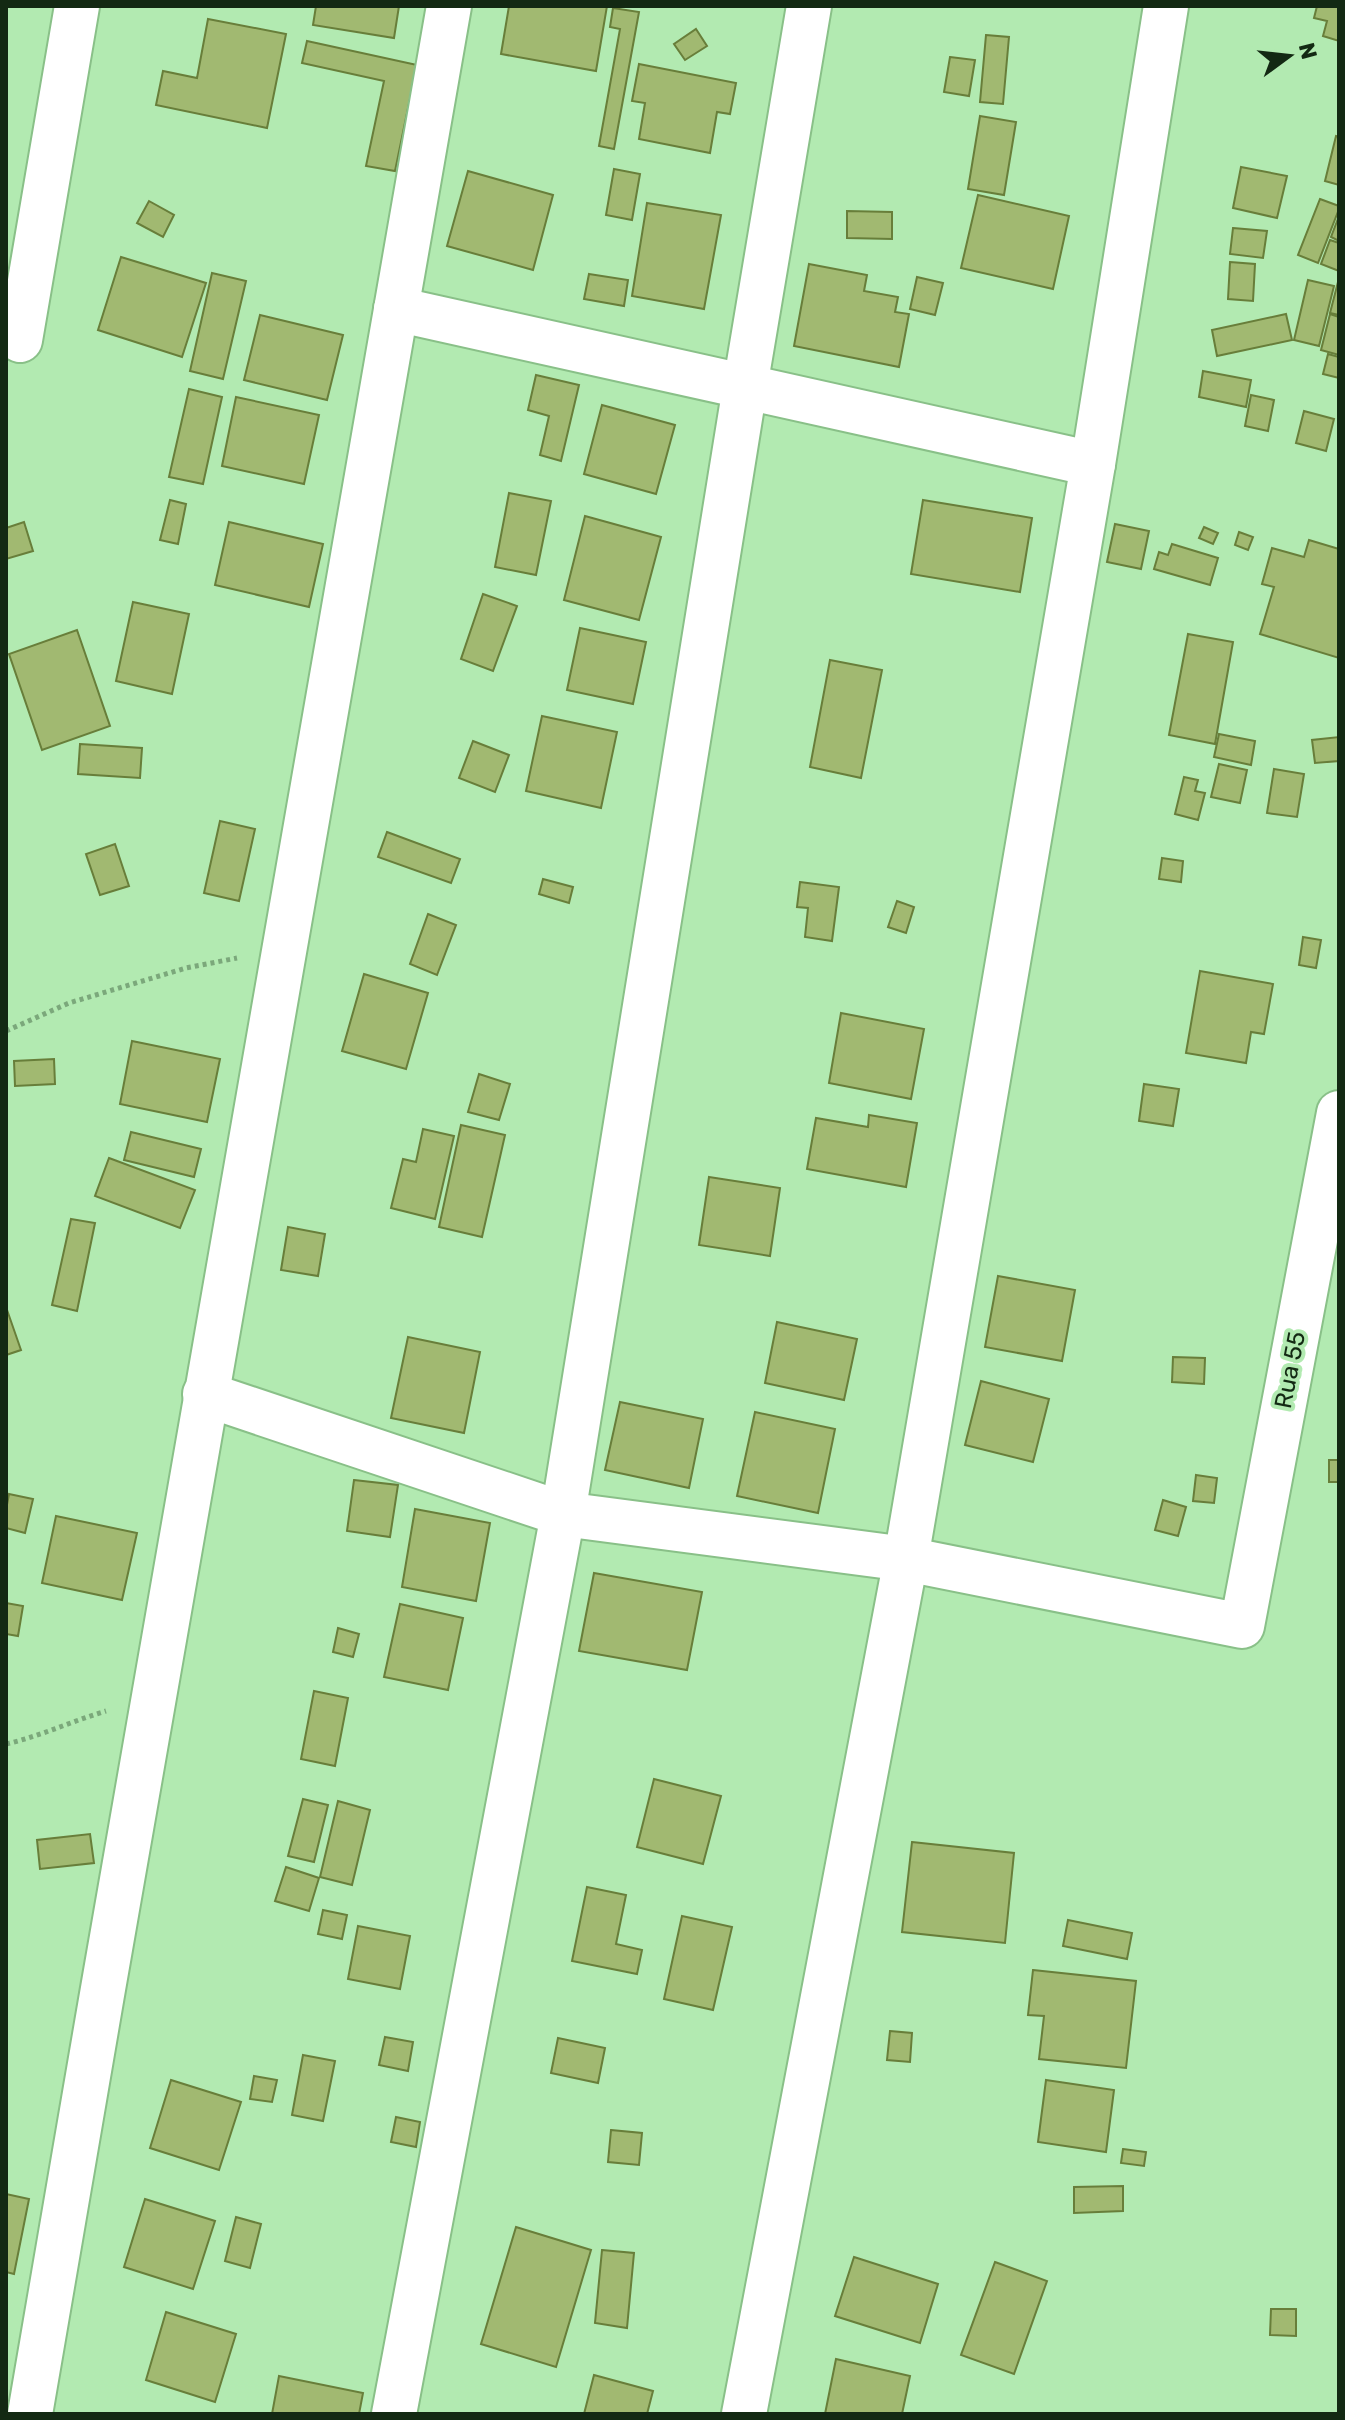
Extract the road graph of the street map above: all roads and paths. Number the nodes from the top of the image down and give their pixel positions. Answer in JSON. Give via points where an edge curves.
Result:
{"nodes":[{"id":1,"x":77,"y":6,"type":"edge"},
{"id":2,"x":449,"y":6,"type":"edge"},
{"id":3,"x":809,"y":6,"type":"edge"},
{"id":4,"x":1166,"y":6,"type":"edge"},
{"id":5,"x":396,"y":309,"type":"junction"},
{"id":6,"x":20,"y":340,"type":"dead end"},
{"id":7,"x":745,"y":387,"type":"junction"},
{"id":8,"x":1093,"y":464,"type":"junction"},
{"id":9,"x":285,"y":949,"type":"junction"},
{"id":10,"x":6,"y":1031,"type":"edge"},
{"id":11,"x":1339,"y":1113,"type":"edge"},
{"id":12,"x":205,"y":1394,"type":"junction"},
{"id":13,"x":563,"y":1514,"type":"junction"},
{"id":14,"x":906,"y":1559,"type":"junction"},
{"id":15,"x":152,"y":1694,"type":"junction"},
{"id":16,"x":6,"y":1744,"type":"edge"},
{"id":17,"x":30,"y":2414,"type":"edge"},
{"id":18,"x":394,"y":2414,"type":"edge"},
{"id":19,"x":744,"y":2414,"type":"edge"}],
"edges":[{"from":1,"to":6,"type":"street"},
{"from":2,"to":5,"type":"street"},
{"from":3,"to":7,"type":"street"},
{"from":4,"to":8,"type":"street"},
{"from":5,"to":7,"type":"street"},
{"from":5,"to":9,"type":"street"},
{"from":7,"to":8,"type":"street"},
{"from":7,"to":13,"type":"street"},
{"from":8,"to":14,"type":"street"},
{"from":9,"to":10,"type":"path","via":[[186,968],[69,1003]]},
{"from":9,"to":12,"type":"street"},
{"from":11,"to":14,"type":"street","name":"Rua 55","via":[[1242,1626]]},
{"from":12,"to":13,"type":"street"},
{"from":12,"to":15,"type":"street"},
{"from":13,"to":14,"type":"street"},
{"from":13,"to":18,"type":"street"},
{"from":14,"to":19,"type":"street"},
{"from":15,"to":16,"type":"path"},
{"from":15,"to":17,"type":"street"}]}
